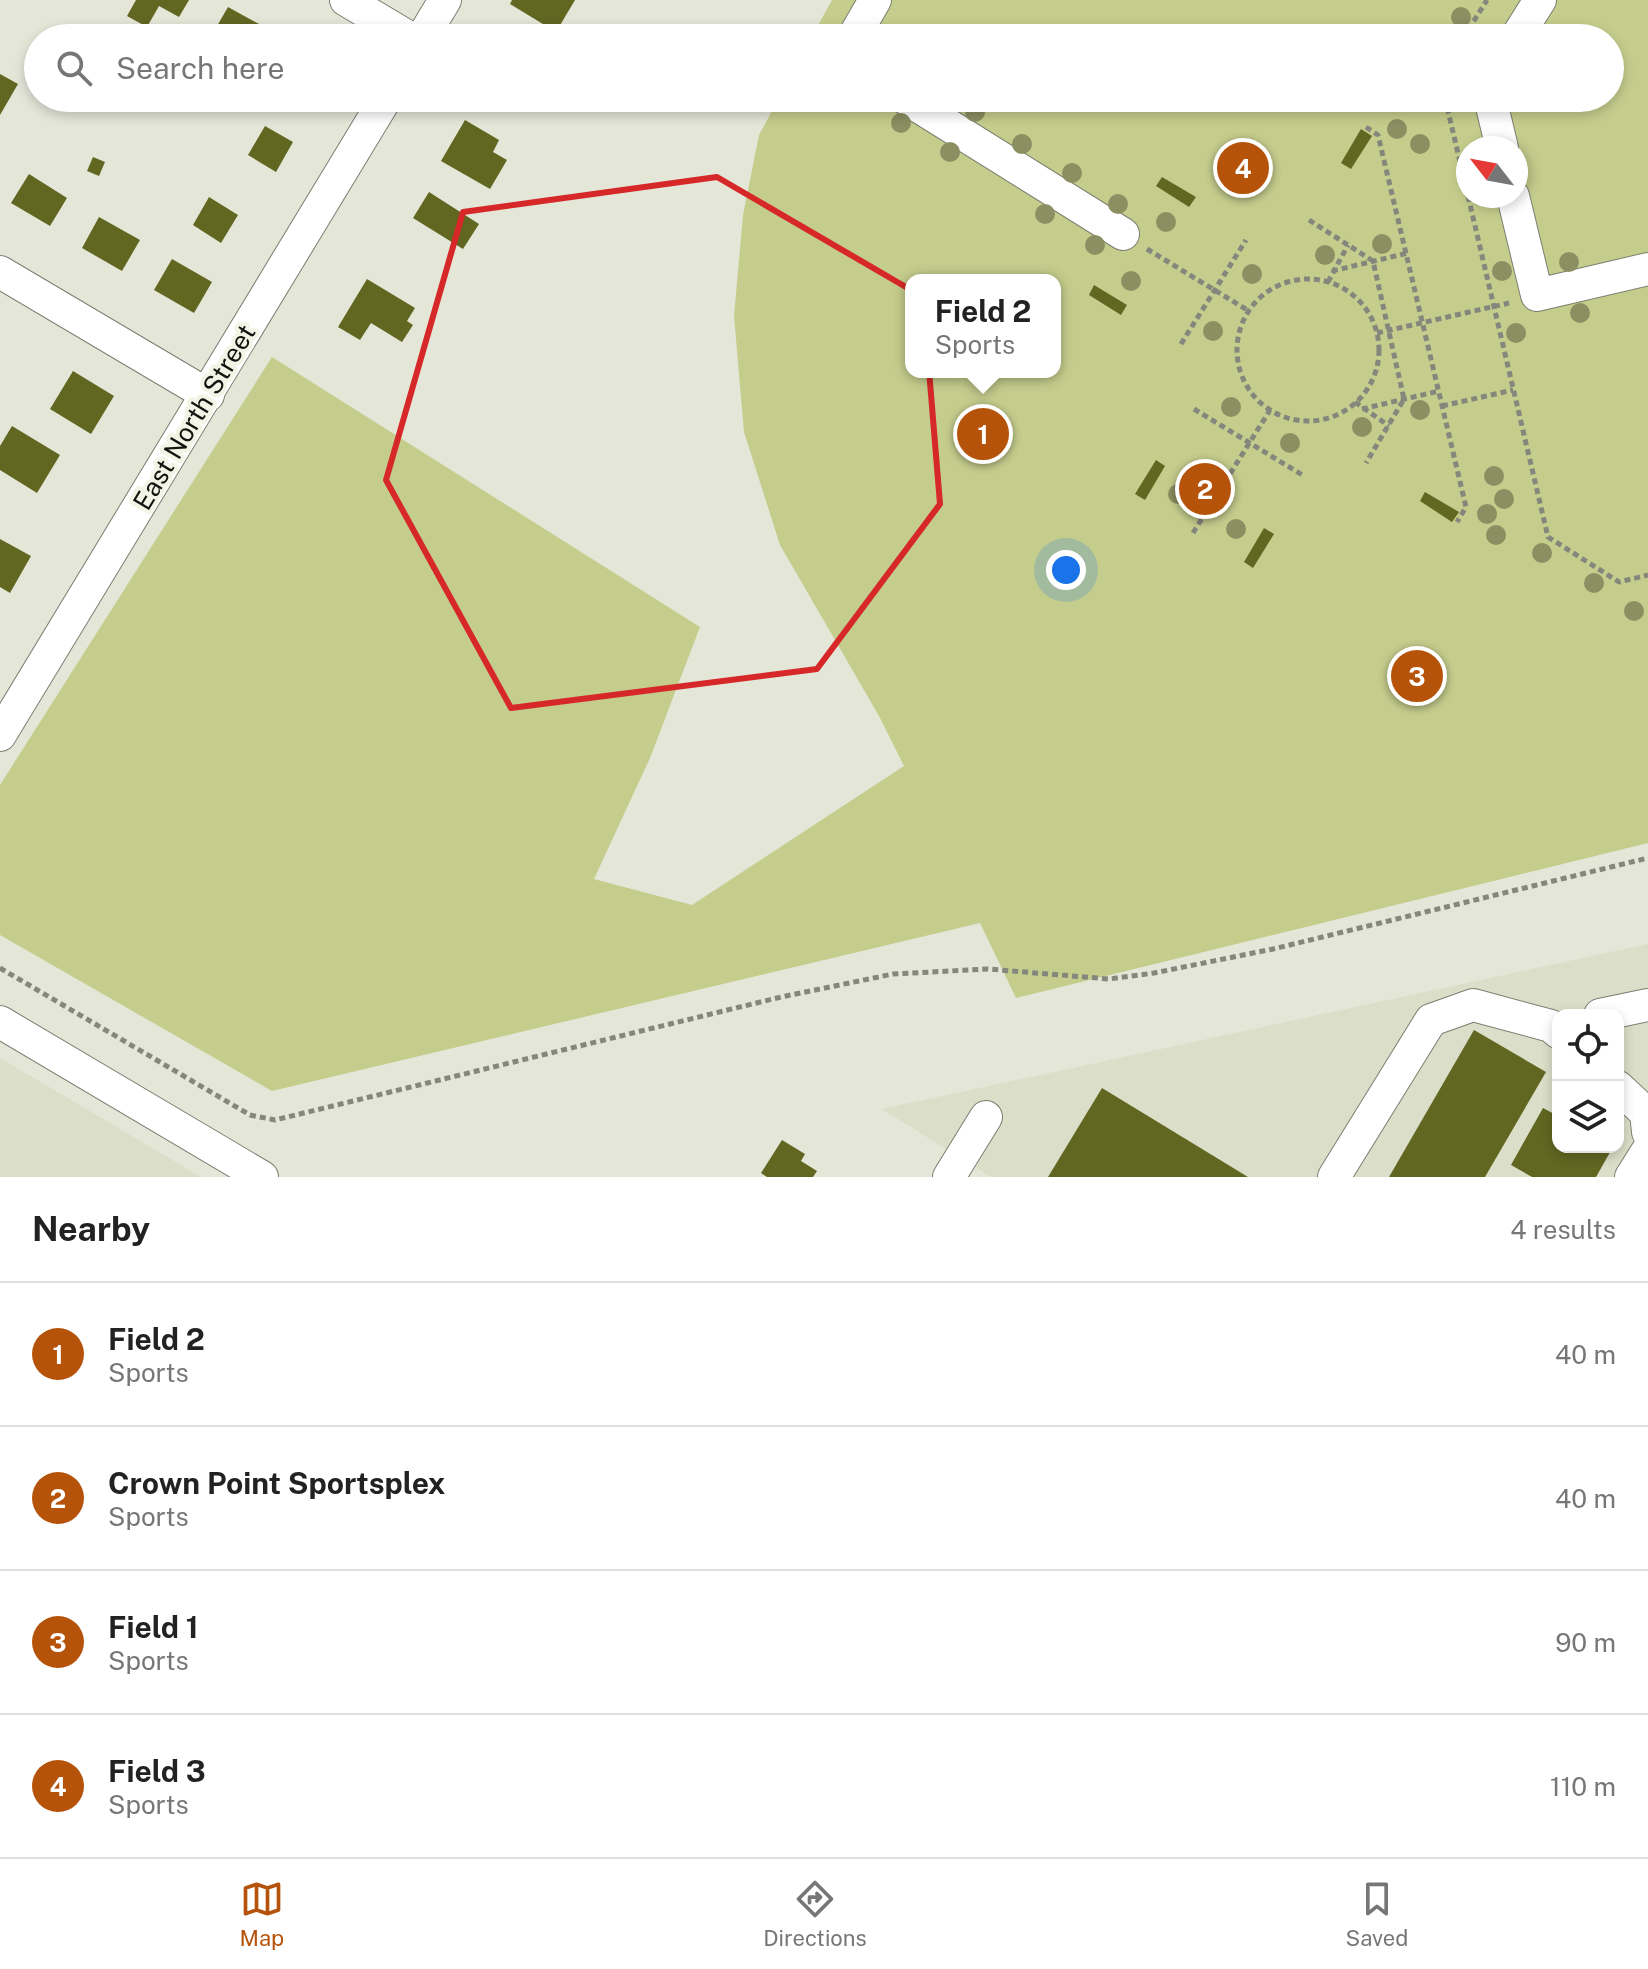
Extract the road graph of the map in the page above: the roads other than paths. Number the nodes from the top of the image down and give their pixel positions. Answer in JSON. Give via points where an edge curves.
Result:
{"nodes":[{"id":1,"x":346,"y":0,"type":"edge"},
{"id":2,"x":445,"y":0,"type":"edge"},
{"id":3,"x":875,"y":0,"type":"edge"},
{"id":4,"x":1540,"y":0,"type":"edge"},
{"id":5,"x":386,"y":24,"type":"edge"},
{"id":6,"x":430,"y":24,"type":"edge"},
{"id":7,"x":861,"y":24,"type":"edge"},
{"id":8,"x":1525,"y":24,"type":"edge"},
{"id":9,"x":378,"y":112,"type":"edge"},
{"id":10,"x":927,"y":112,"type":"edge"},
{"id":11,"x":1493,"y":112,"type":"edge"},
{"id":12,"x":1499,"y":136,"type":"edge"},
{"id":13,"x":1516,"y":208,"type":"edge"},
{"id":14,"x":1123,"y":234,"type":"road end"},
{"id":15,"x":1648,"y":269,"type":"edge"},
{"id":16,"x":0,"y":272,"type":"edge"},
{"id":17,"x":208,"y":395,"type":"junction"},
{"id":18,"x":0,"y":735,"type":"edge"},
{"id":19,"x":1648,"y":1005,"type":"edge"},
{"id":20,"x":1624,"y":1010,"type":"edge"},
{"id":21,"x":0,"y":1022,"type":"edge"},
{"id":22,"x":1552,"y":1026,"type":"edge"},
{"id":23,"x":1624,"y":1094,"type":"edge"},
{"id":24,"x":986,"y":1117,"type":"dead end"},
{"id":25,"x":1647,"y":1119,"type":"edge"},
{"id":26,"x":1648,"y":1150,"type":"edge"},
{"id":27,"x":262,"y":1177,"type":"edge"},
{"id":28,"x":949,"y":1177,"type":"edge"},
{"id":29,"x":1334,"y":1177,"type":"edge"},
{"id":30,"x":1631,"y":1177,"type":"edge"}],
"edges":[{"from":1,"to":5,"type":"street"},
{"from":2,"to":6,"type":"street"},
{"from":3,"to":7,"type":"street"},
{"from":4,"to":8,"type":"street"},
{"from":9,"to":17,"type":"street","name":"East North Street"},
{"from":10,"to":14,"type":"street"},
{"from":11,"to":12,"type":"street"},
{"from":13,"to":15,"type":"street","via":[[1537,295]]},
{"from":16,"to":17,"type":"street"},
{"from":17,"to":18,"type":"street","name":"East North Street"},
{"from":19,"to":20,"type":"street"},
{"from":21,"to":27,"type":"street"},
{"from":22,"to":29,"type":"street","via":[[1473,1005],[1431,1020]]},
{"from":23,"to":25,"type":"street"},
{"from":24,"to":28,"type":"street"},
{"from":26,"to":30,"type":"street"}]}
